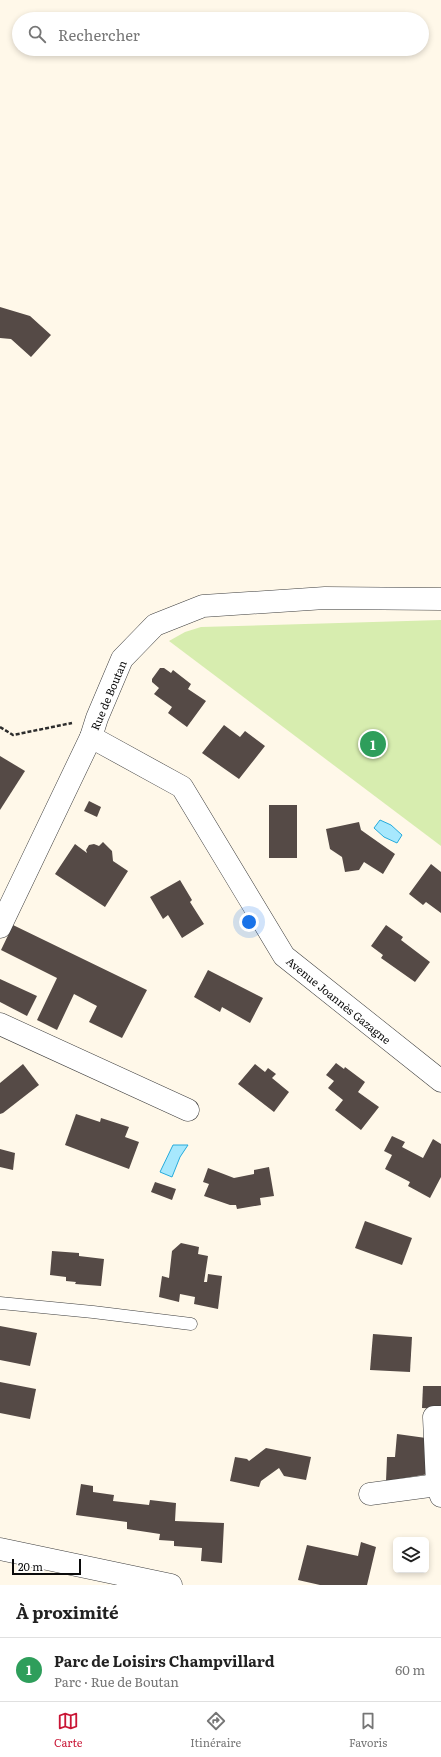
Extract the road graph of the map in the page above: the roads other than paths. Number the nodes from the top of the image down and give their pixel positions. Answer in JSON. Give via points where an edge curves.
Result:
{"nodes":[{"id":1,"x":441,"y":599,"type":"edge"},
{"id":2,"x":94,"y":728,"type":"junction"},
{"id":3,"x":2,"y":912,"type":"edge"},
{"id":4,"x":0,"y":1024,"type":"edge"},
{"id":5,"x":441,"y":1081,"type":"edge"},
{"id":6,"x":188,"y":1110,"type":"dead end"},
{"id":7,"x":0,"y":1303,"type":"edge"},
{"id":8,"x":191,"y":1324,"type":"dead end"},
{"id":9,"x":441,"y":1417,"type":"edge"},
{"id":10,"x":440,"y":1491,"type":"edge"},
{"id":11,"x":370,"y":1494,"type":"dead end"},
{"id":12,"x":0,"y":1549,"type":"edge"},
{"id":13,"x":171,"y":1585,"type":"edge"}],
"edges":[{"from":1,"to":2,"type":"street","name":"Rue de Boutan","via":[[325,598],[203,606],[155,625],[122,659]]},
{"from":2,"to":3,"type":"street","name":"Rue de Boutan"},
{"from":2,"to":5,"type":"street","name":"Avenue Joannès Gazagne","via":[[182,787],[284,956]]},
{"from":4,"to":6,"type":"street"},
{"from":7,"to":8,"type":"lane"},
{"from":9,"to":10,"type":"street","via":[[434,1417]]},
{"from":10,"to":11,"type":"street"},
{"from":12,"to":13,"type":"street"}]}
